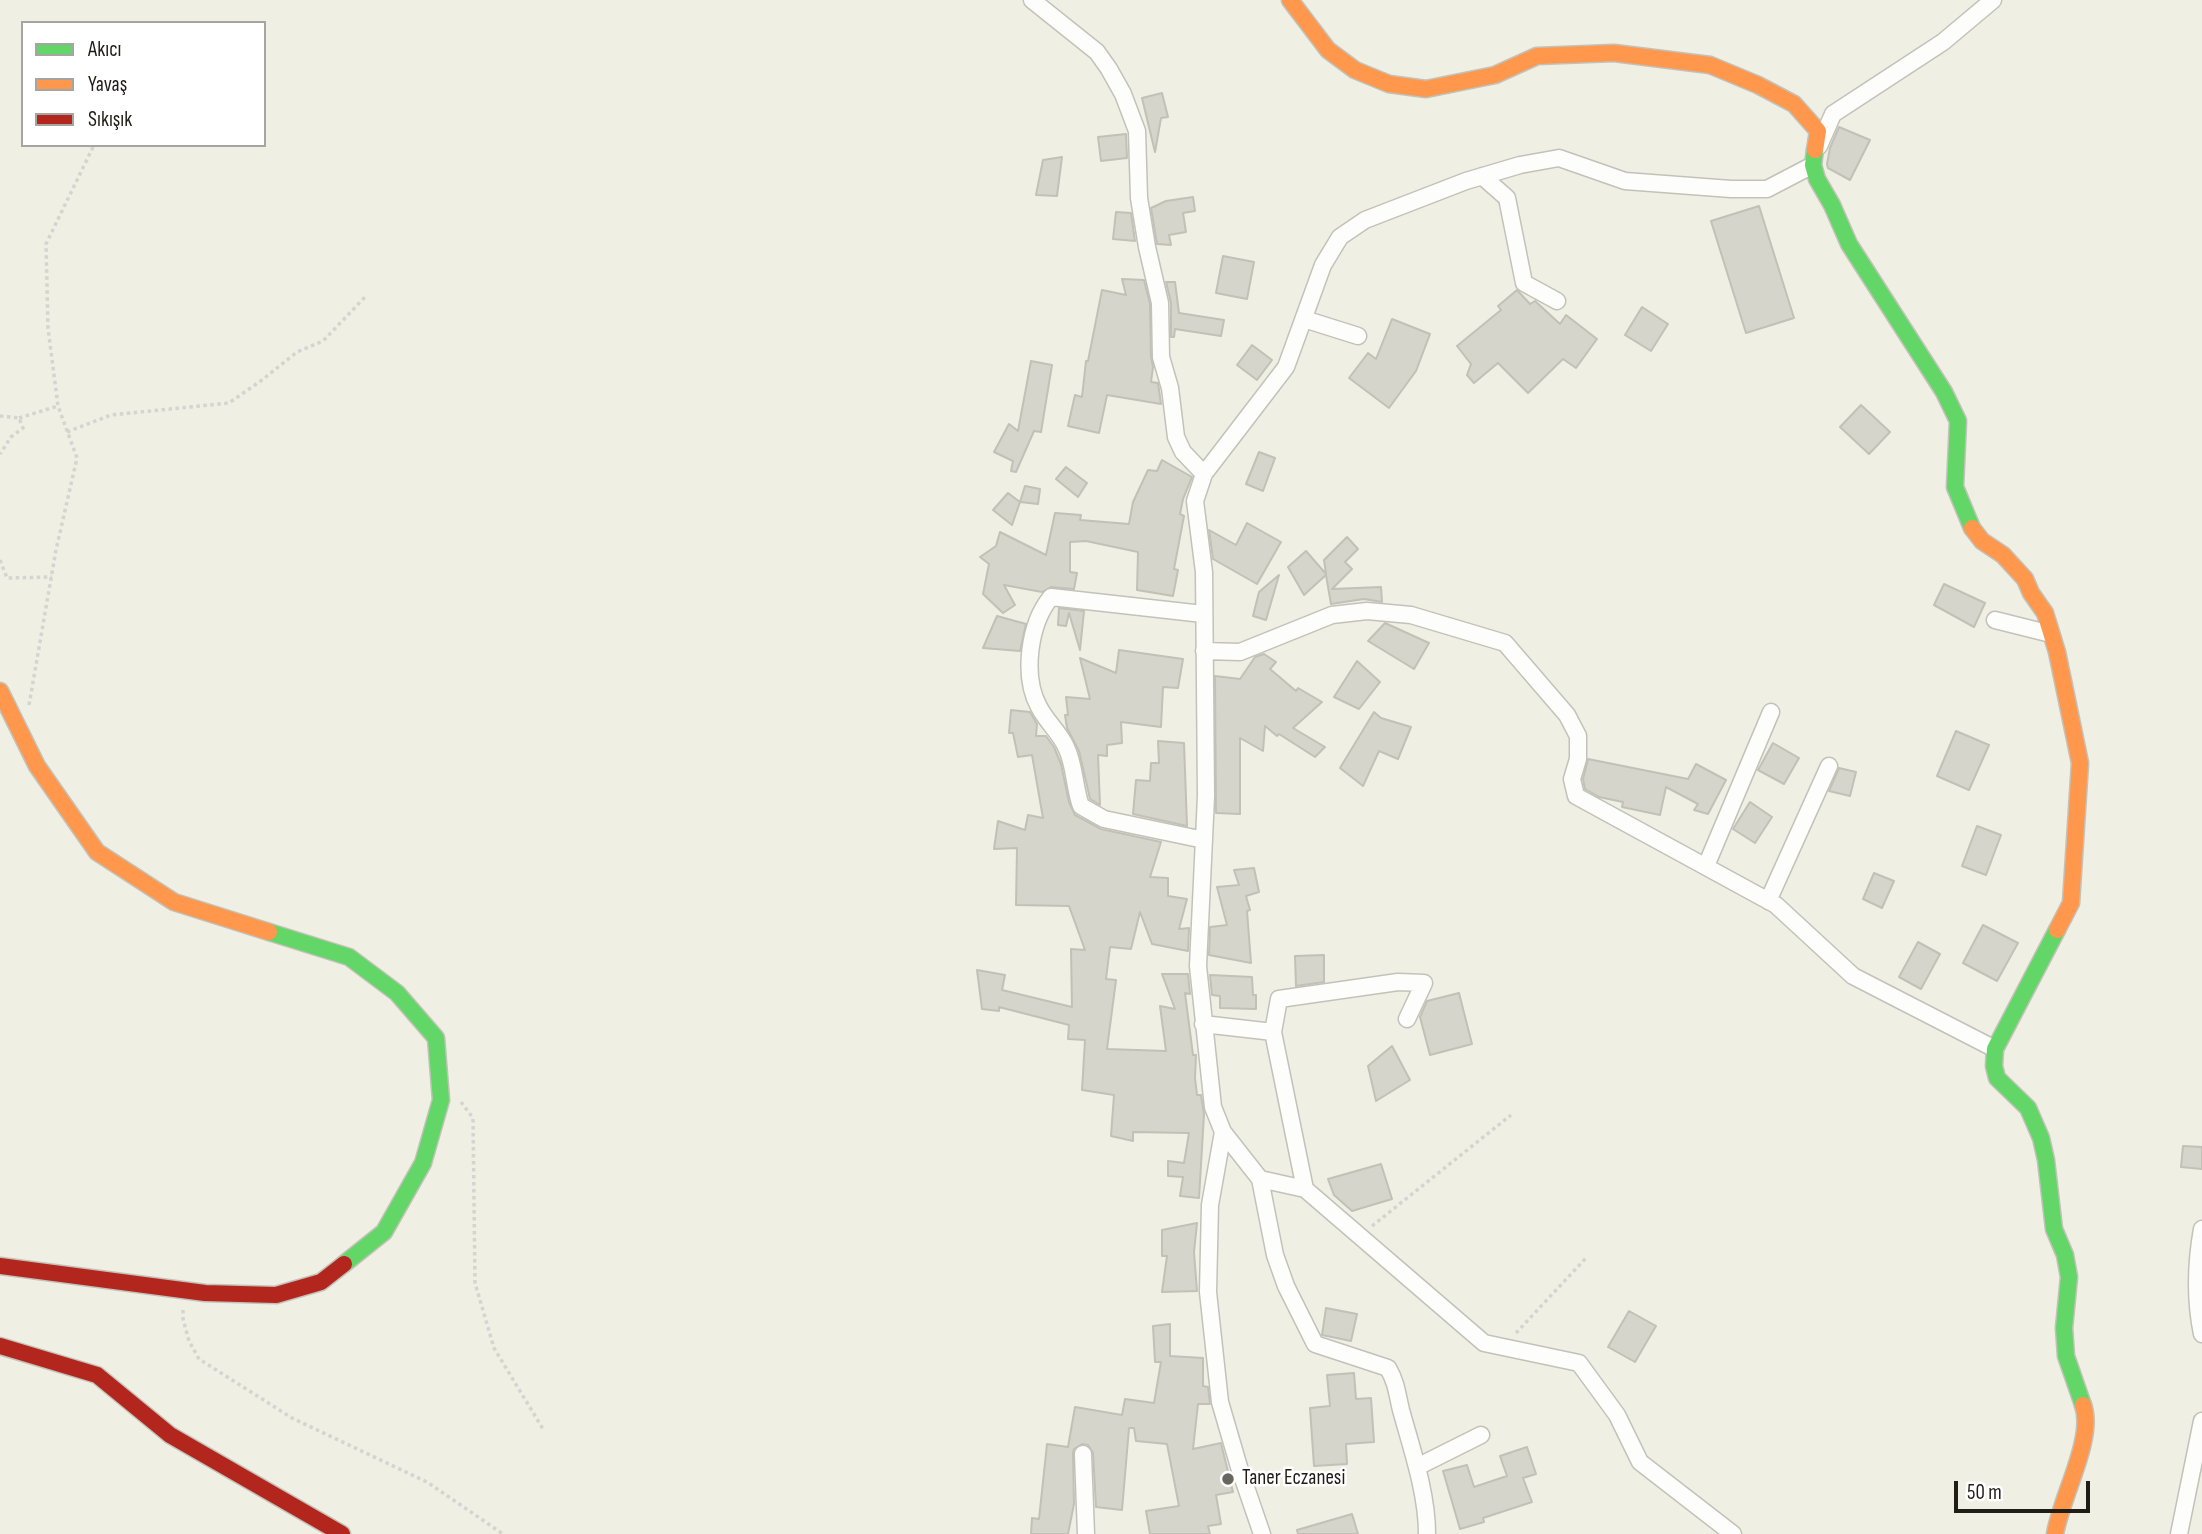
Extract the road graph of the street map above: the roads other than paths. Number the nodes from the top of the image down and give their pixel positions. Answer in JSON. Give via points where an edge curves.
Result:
{"nodes":[{"id":1,"x":1032,"y":0,"type":"edge"},
{"id":2,"x":1290,"y":0,"type":"edge"},
{"id":3,"x":1993,"y":0,"type":"edge"},
{"id":4,"x":1814,"y":159,"type":"junction"},
{"id":5,"x":1482,"y":176,"type":"junction"},
{"id":6,"x":1557,"y":300,"type":"dead end"},
{"id":7,"x":1304,"y":319,"type":"junction"},
{"id":8,"x":1358,"y":336,"type":"dead end"},
{"id":9,"x":1204,"y":474,"type":"junction"},
{"id":10,"x":1203,"y":614,"type":"junction"},
{"id":11,"x":1995,"y":620,"type":"dead end"},
{"id":12,"x":2051,"y":634,"type":"junction"},
{"id":13,"x":1204,"y":651,"type":"junction"},
{"id":14,"x":0,"y":691,"type":"edge"},
{"id":15,"x":1771,"y":712,"type":"dead end"},
{"id":16,"x":1829,"y":766,"type":"dead end"},
{"id":17,"x":1204,"y":840,"type":"junction"},
{"id":18,"x":1706,"y":866,"type":"junction"},
{"id":19,"x":1768,"y":901,"type":"junction"},
{"id":20,"x":1407,"y":1019,"type":"dead end"},
{"id":21,"x":1203,"y":1024,"type":"junction"},
{"id":22,"x":1273,"y":1032,"type":"junction"},
{"id":23,"x":1995,"y":1049,"type":"junction"},
{"id":24,"x":1223,"y":1132,"type":"junction"},
{"id":25,"x":1260,"y":1179,"type":"junction"},
{"id":26,"x":1305,"y":1189,"type":"junction"},
{"id":27,"x":2202,"y":1229,"type":"edge"},
{"id":28,"x":0,"y":1266,"type":"edge"},
{"id":29,"x":2202,"y":1334,"type":"edge"},
{"id":30,"x":0,"y":1346,"type":"edge"},
{"id":31,"x":2202,"y":1421,"type":"edge"},
{"id":32,"x":1481,"y":1435,"type":"dead end"},
{"id":33,"x":1083,"y":1454,"type":"dead end"},
{"id":34,"x":1418,"y":1467,"type":"junction"},
{"id":35,"x":342,"y":1534,"type":"edge"},
{"id":36,"x":1086,"y":1534,"type":"edge"},
{"id":37,"x":1262,"y":1534,"type":"edge"},
{"id":38,"x":1427,"y":1534,"type":"edge"},
{"id":39,"x":1732,"y":1534,"type":"edge"},
{"id":40,"x":2055,"y":1534,"type":"edge"},
{"id":41,"x":2179,"y":1534,"type":"edge"}],
"edges":[{"from":1,"to":9,"type":"street","via":[[1097,52],[1123,94],[1137,131],[1139,198],[1160,303],[1161,358],[1176,437]]},
{"from":2,"to":4,"type":"street","via":[[1328,50],[1355,70],[1389,84],[1426,89],[1495,75],[1537,56],[1563,54],[1614,53],[1710,65],[1794,104],[1818,131]]},
{"from":3,"to":4,"type":"street","via":[[1943,42],[1833,114]]},
{"from":4,"to":5,"type":"street","via":[[1767,188],[1625,181],[1559,158]]},
{"from":4,"to":12,"type":"street","via":[[1817,178],[1849,244],[1958,421],[1955,487],[1971,526],[2025,579],[2045,613]]},
{"from":5,"to":6,"type":"street","via":[[1507,198],[1524,283]]},
{"from":5,"to":7,"type":"street","via":[[1364,220],[1340,237],[1323,265]]},
{"from":7,"to":8,"type":"street"},
{"from":7,"to":9,"type":"street","via":[[1286,367]]},
{"from":9,"to":10,"type":"street","via":[[1195,501],[1204,572]]},
{"from":10,"to":13,"type":"street"},
{"from":10,"to":17,"type":"street","via":[[1051,597],[1034,638],[1030,678],[1039,708],[1066,747],[1081,806],[1104,819]]},
{"from":11,"to":12,"type":"street"},
{"from":12,"to":23,"type":"street","via":[[2080,763],[2071,903]]},
{"from":13,"to":17,"type":"street"},
{"from":13,"to":18,"type":"street","via":[[1240,652],[1332,615],[1367,611],[1411,615],[1505,643],[1567,715],[1578,736],[1572,779],[1576,796]]},
{"from":14,"to":28,"type":"street","via":[[37,766],[97,852],[174,902],[349,957],[397,993],[436,1038],[441,1100],[422,1163],[384,1232],[321,1282],[276,1295],[183,1290]]},
{"from":15,"to":18,"type":"street"},
{"from":16,"to":19,"type":"street"},
{"from":17,"to":21,"type":"street","via":[[1198,966]]},
{"from":18,"to":19,"type":"street"},
{"from":19,"to":23,"type":"street","via":[[1853,976]]},
{"from":20,"to":22,"type":"street","via":[[1424,983],[1398,982],[1279,999]]},
{"from":21,"to":22,"type":"street"},
{"from":21,"to":24,"type":"street","via":[[1213,1107]]},
{"from":22,"to":26,"type":"street"},
{"from":23,"to":40,"type":"street","via":[[1997,1078],[2028,1108],[2041,1138],[2053,1228],[2065,1255],[2068,1277],[2066,1356],[2086,1413],[2086,1433]]},
{"from":24,"to":25,"type":"street"},
{"from":24,"to":37,"type":"street","via":[[1210,1205],[1208,1292],[1220,1402]]},
{"from":25,"to":26,"type":"street"},
{"from":25,"to":34,"type":"street","via":[[1275,1255],[1315,1344],[1388,1368],[1397,1384]]},
{"from":26,"to":39,"type":"street","via":[[1484,1343],[1579,1363],[1617,1415],[1640,1462]]},
{"from":27,"to":29,"type":"street","via":[[2197,1283]]},
{"from":30,"to":35,"type":"street","via":[[97,1375],[170,1435]]},
{"from":31,"to":41,"type":"street"},
{"from":32,"to":34,"type":"street"},
{"from":33,"to":36,"type":"street"},
{"from":34,"to":38,"type":"street"}]}
